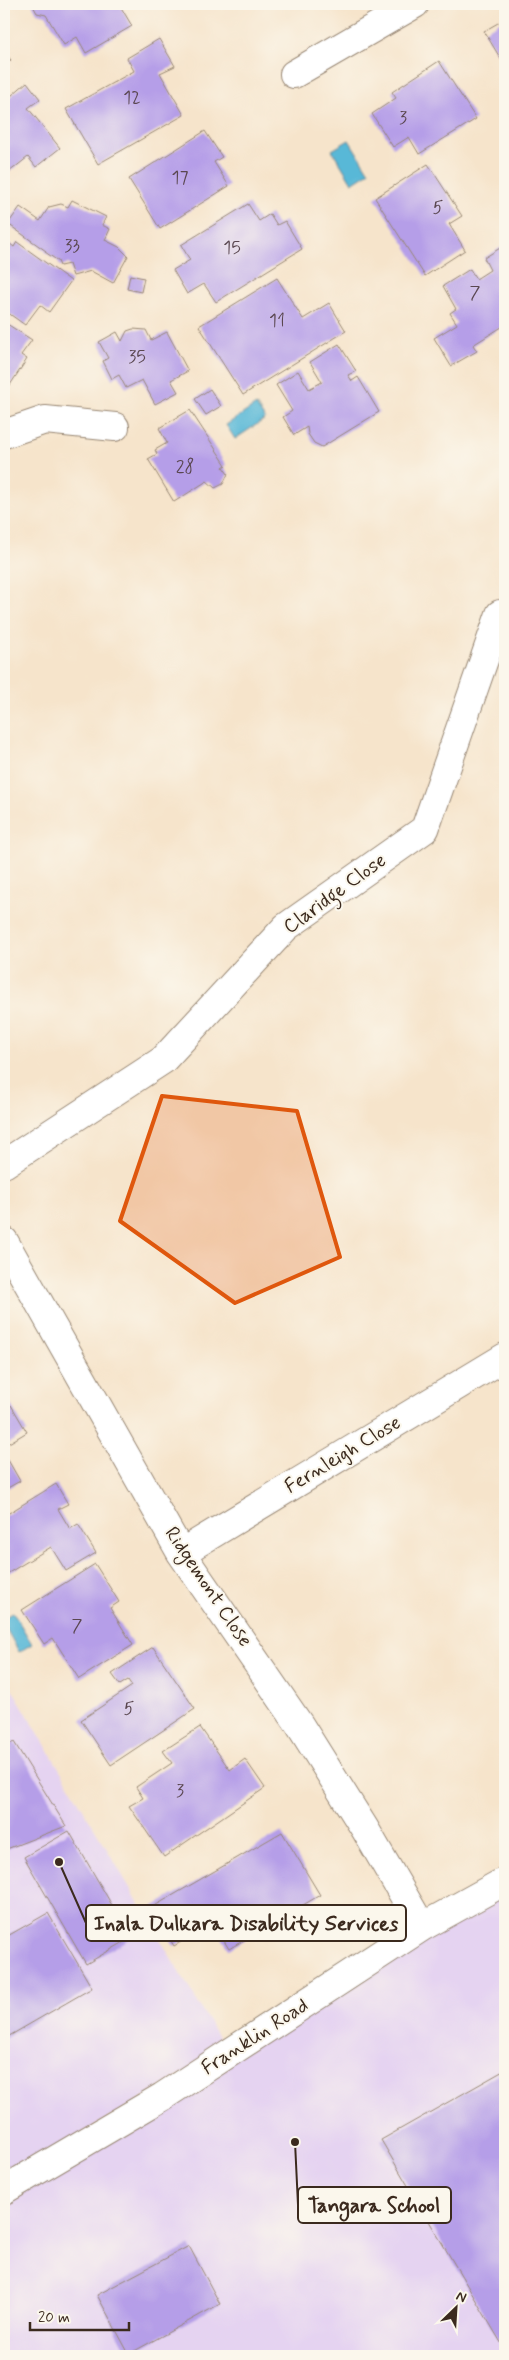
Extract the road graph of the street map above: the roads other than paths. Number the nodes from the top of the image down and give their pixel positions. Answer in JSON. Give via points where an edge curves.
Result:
{"nodes":[{"id":1,"x":415,"y":4,"type":"edge"},
{"id":2,"x":294,"y":74,"type":"dead end"},
{"id":3,"x":115,"y":427,"type":"dead end"},
{"id":4,"x":4,"y":434,"type":"edge"},
{"id":5,"x":500,"y":614,"type":"dead end"},
{"id":6,"x":4,"y":1164,"type":"edge"},
{"id":7,"x":4,"y":1241,"type":"edge"},
{"id":8,"x":505,"y":1357,"type":"edge"},
{"id":9,"x":181,"y":1553,"type":"junction"},
{"id":10,"x":505,"y":1881,"type":"edge"},
{"id":11,"x":422,"y":1927,"type":"junction"},
{"id":12,"x":4,"y":2190,"type":"edge"}],
"edges":[{"from":1,"to":2,"type":"street"},
{"from":3,"to":4,"type":"street","via":[[45,420]]},
{"from":5,"to":6,"type":"street","name":"Claridge Close","via":[[425,829],[286,927],[163,1060]]},
{"from":7,"to":9,"type":"street","name":"Ridgemont Close"},
{"from":8,"to":9,"type":"street","name":"Fernleigh Close"},
{"from":9,"to":11,"type":"street","name":"Ridgemont Close","via":[[299,1724]]},
{"from":10,"to":11,"type":"street","name":"Franklin Road"},
{"from":11,"to":12,"type":"street","name":"Franklin Road","via":[[162,2097]]}]}
